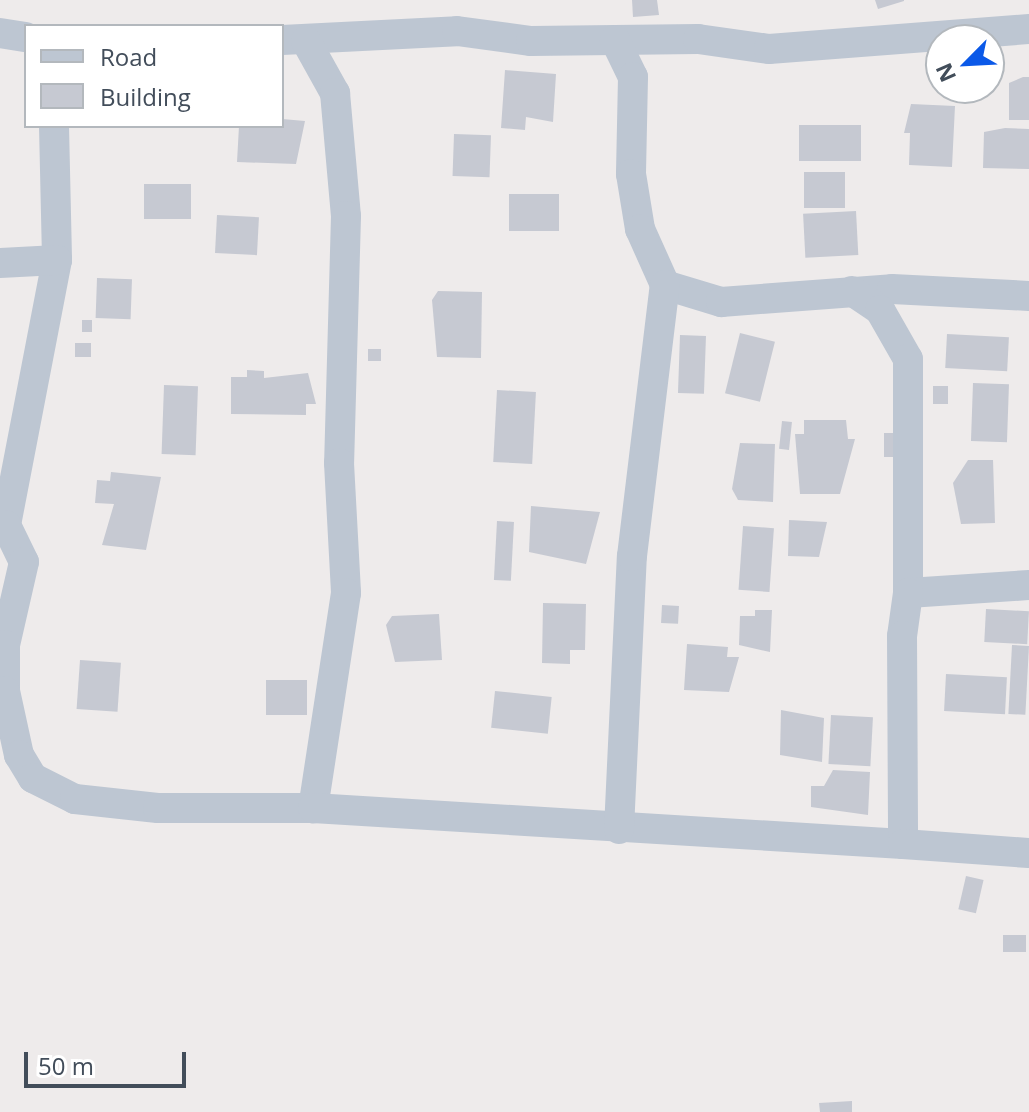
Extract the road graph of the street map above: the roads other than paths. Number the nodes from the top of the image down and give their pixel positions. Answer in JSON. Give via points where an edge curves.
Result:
{"nodes":[{"id":1,"x":1029,"y":29,"type":"edge"},
{"id":2,"x":0,"y":33,"type":"edge"},
{"id":3,"x":24,"y":37,"type":"edge"},
{"id":4,"x":660,"y":39,"type":"junction"},
{"id":5,"x":294,"y":40,"type":"edge"},
{"id":6,"x":615,"y":40,"type":"junction"},
{"id":7,"x":633,"y":77,"type":"junction"},
{"id":8,"x":54,"y":128,"type":"edge"},
{"id":9,"x":57,"y":260,"type":"junction"},
{"id":10,"x":0,"y":263,"type":"edge"},
{"id":11,"x":665,"y":285,"type":"junction"},
{"id":12,"x":1029,"y":296,"type":"edge"},
{"id":13,"x":886,"y":300,"type":"junction"},
{"id":14,"x":3,"y":524,"type":"edge"},
{"id":15,"x":1029,"y":585,"type":"edge"},
{"id":16,"x":908,"y":593,"type":"junction"},
{"id":17,"x":313,"y":808,"type":"junction"},
{"id":18,"x":619,"y":829,"type":"junction"},
{"id":19,"x":903,"y":844,"type":"junction"},
{"id":20,"x":1029,"y":853,"type":"edge"}],
"edges":[{"from":1,"to":4,"type":"street","via":[[769,49]]},
{"from":2,"to":3,"type":"street"},
{"from":4,"to":6,"type":"street"},
{"from":4,"to":7,"type":"street"},
{"from":5,"to":6,"type":"street","via":[[380,31]]},
{"from":5,"to":17,"type":"street","via":[[335,93],[346,216],[339,463],[346,593]]},
{"from":6,"to":7,"type":"street"},
{"from":7,"to":11,"type":"street","via":[[631,174],[650,265]]},
{"from":8,"to":9,"type":"street"},
{"from":9,"to":10,"type":"street"},
{"from":9,"to":14,"type":"street"},
{"from":11,"to":13,"type":"street","via":[[721,302],[852,291]]},
{"from":11,"to":18,"type":"street","via":[[632,556]]},
{"from":12,"to":13,"type":"street"},
{"from":13,"to":16,"type":"street","via":[[908,359]]},
{"from":14,"to":17,"type":"street","via":[[24,562],[5,645],[5,691],[19,755],[33,778],[75,799]]},
{"from":15,"to":16,"type":"street"},
{"from":16,"to":19,"type":"street"},
{"from":17,"to":18,"type":"street"},
{"from":18,"to":19,"type":"street"},
{"from":19,"to":20,"type":"street"}]}
